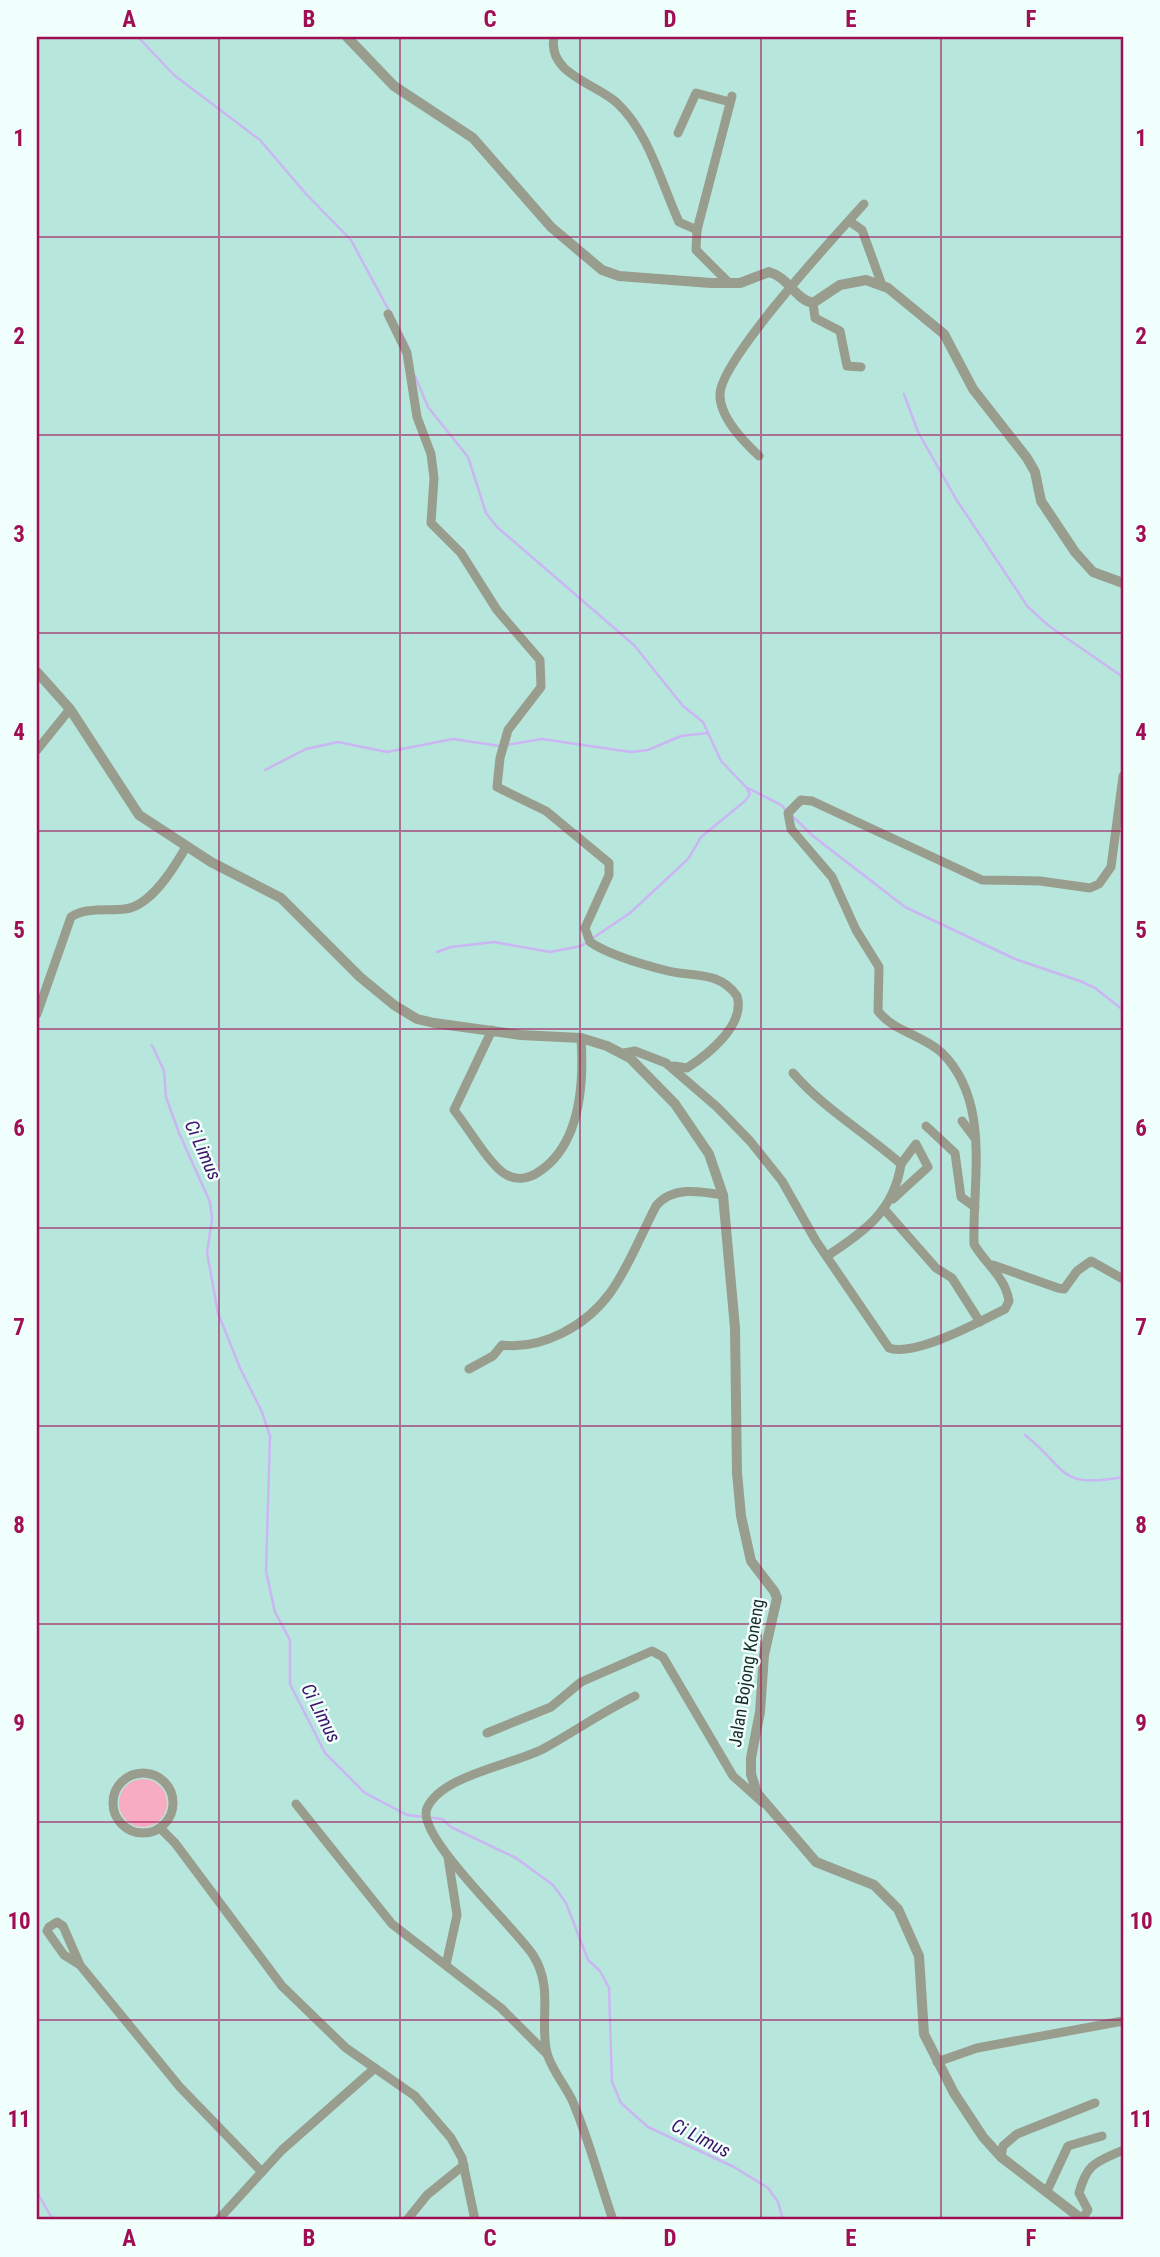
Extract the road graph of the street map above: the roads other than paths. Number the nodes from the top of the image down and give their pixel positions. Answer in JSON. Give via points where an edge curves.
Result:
{"nodes":[{"id":1,"x":347,"y":37,"type":"edge"},
{"id":2,"x":554,"y":37,"type":"edge"},
{"id":3,"x":678,"y":134,"type":"dead end"},
{"id":4,"x":864,"y":204,"type":"dead end"},
{"id":5,"x":849,"y":221,"type":"junction"},
{"id":6,"x":697,"y":230,"type":"junction"},
{"id":7,"x":729,"y":283,"type":"junction"},
{"id":8,"x":882,"y":285,"type":"junction"},
{"id":9,"x":791,"y":287,"type":"junction"},
{"id":10,"x":813,"y":303,"type":"junction"},
{"id":11,"x":388,"y":314,"type":"dead end"},
{"id":12,"x":861,"y":368,"type":"dead end"},
{"id":13,"x":759,"y":456,"type":"dead end"},
{"id":14,"x":1123,"y":583,"type":"edge"},
{"id":15,"x":37,"y":672,"type":"edge"},
{"id":16,"x":69,"y":709,"type":"junction"},
{"id":17,"x":37,"y":750,"type":"edge"},
{"id":18,"x":1123,"y":776,"type":"edge"},
{"id":19,"x":186,"y":847,"type":"junction"},
{"id":20,"x":37,"y":1014,"type":"edge"},
{"id":21,"x":492,"y":1030,"type":"junction"},
{"id":22,"x":581,"y":1038,"type":"junction"},
{"id":23,"x":624,"y":1054,"type":"junction"},
{"id":24,"x":666,"y":1063,"type":"junction"},
{"id":25,"x":793,"y":1073,"type":"dead end"},
{"id":26,"x":962,"y":1121,"type":"dead end"},
{"id":27,"x":926,"y":1126,"type":"dead end"},
{"id":28,"x":977,"y":1141,"type":"junction"},
{"id":29,"x":901,"y":1164,"type":"junction"},
{"id":30,"x":723,"y":1195,"type":"junction"},
{"id":31,"x":892,"y":1200,"type":"junction"},
{"id":32,"x":975,"y":1207,"type":"junction"},
{"id":33,"x":884,"y":1209,"type":"junction"},
{"id":34,"x":827,"y":1256,"type":"junction"},
{"id":35,"x":993,"y":1265,"type":"junction"},
{"id":36,"x":1123,"y":1279,"type":"edge"},
{"id":37,"x":980,"y":1322,"type":"junction"},
{"id":38,"x":469,"y":1369,"type":"dead end"},
{"id":39,"x":635,"y":1696,"type":"dead end"},
{"id":40,"x":487,"y":1733,"type":"dead end"},
{"id":41,"x":296,"y":1804,"type":"dead end"},
{"id":42,"x":767,"y":1806,"type":"junction"},
{"id":43,"x":160,"y":1828,"type":"junction"},
{"id":44,"x":448,"y":1857,"type":"junction"},
{"id":45,"x":80,"y":1965,"type":"junction"},
{"id":46,"x":446,"y":1965,"type":"junction"},
{"id":47,"x":1123,"y":2021,"type":"edge"},
{"id":48,"x":547,"y":2054,"type":"junction"},
{"id":49,"x":937,"y":2062,"type":"junction"},
{"id":50,"x":375,"y":2068,"type":"junction"},
{"id":51,"x":1095,"y":2103,"type":"dead end"},
{"id":52,"x":1102,"y":2136,"type":"dead end"},
{"id":53,"x":1123,"y":2150,"type":"edge"},
{"id":54,"x":1001,"y":2157,"type":"junction"},
{"id":55,"x":464,"y":2165,"type":"junction"},
{"id":56,"x":262,"y":2172,"type":"junction"},
{"id":57,"x":1047,"y":2191,"type":"junction"},
{"id":58,"x":218,"y":2220,"type":"edge"},
{"id":59,"x":407,"y":2220,"type":"edge"},
{"id":60,"x":475,"y":2220,"type":"edge"},
{"id":61,"x":613,"y":2220,"type":"edge"},
{"id":62,"x":1082,"y":2220,"type":"edge"}],
"edges":[{"from":1,"to":7,"type":"street","via":[[394,86],[467,133],[551,228],[593,264],[619,276]]},
{"from":2,"to":6,"type":"street","via":[[552,47],[559,63],[620,106],[658,168],[679,222]]},
{"from":3,"to":6,"type":"street","via":[[696,93],[731,99]]},
{"from":4,"to":5,"type":"street"},
{"from":5,"to":8,"type":"street","via":[[862,230]]},
{"from":5,"to":9,"type":"street"},
{"from":6,"to":7,"type":"street","via":[[696,250]]},
{"from":7,"to":9,"type":"street","via":[[769,272]]},
{"from":8,"to":10,"type":"street","via":[[849,281]]},
{"from":8,"to":14,"type":"street","via":[[950,340],[973,389],[1031,465],[1041,501],[1075,552],[1093,572]]},
{"from":9,"to":10,"type":"street"},
{"from":9,"to":13,"type":"street","via":[[748,342],[720,391],[731,422]]},
{"from":10,"to":12,"type":"street","via":[[815,318],[840,331],[847,366]]},
{"from":11,"to":24,"type":"street","via":[[407,352],[417,417],[431,454],[431,523],[461,553],[497,610],[540,660],[541,687],[508,730],[497,787],[546,811],[609,863],[609,876],[585,928],[590,942],[667,970],[705,975],[725,983],[737,996],[734,1022],[708,1052],[687,1068]]},
{"from":15,"to":16,"type":"street"},
{"from":16,"to":17,"type":"street"},
{"from":16,"to":19,"type":"street","via":[[139,815]]},
{"from":18,"to":28,"type":"street","via":[[1111,867],[1099,884],[1090,887],[982,880],[812,801],[799,801],[789,810],[791,829],[832,877],[879,967],[878,1011],[889,1022],[922,1038],[948,1061],[971,1108]]},
{"from":19,"to":20,"type":"street","via":[[169,873],[136,906],[85,911],[71,917]]},
{"from":19,"to":21,"type":"street","via":[[281,898],[360,977],[407,1014],[434,1023]]},
{"from":21,"to":22,"type":"street"},
{"from":21,"to":22,"type":"street","via":[[454,1110],[502,1173],[515,1178],[531,1177],[547,1167],[565,1140],[582,1079]]},
{"from":22,"to":23,"type":"street","name":"Jalan Bojong Koneng"},
{"from":23,"to":24,"type":"street","via":[[635,1051]]},
{"from":23,"to":30,"type":"street","name":"Jalan Bojong Koneng","via":[[651,1078],[696,1133],[709,1154]]},
{"from":24,"to":34,"type":"street","via":[[750,1141],[782,1181]]},
{"from":25,"to":29,"type":"street","via":[[810,1092]]},
{"from":26,"to":28,"type":"street"},
{"from":27,"to":32,"type":"street","via":[[955,1153],[961,1197]]},
{"from":28,"to":32,"type":"street"},
{"from":29,"to":31,"type":"street"},
{"from":29,"to":31,"type":"street","via":[[916,1144],[928,1167]]},
{"from":30,"to":38,"type":"street","via":[[674,1193],[661,1199],[610,1294],[595,1309],[538,1345],[502,1345],[493,1356]]},
{"from":30,"to":42,"type":"street","name":"Jalan Bojong Koneng","via":[[736,1328],[740,1506],[751,1561],[776,1598],[751,1758],[752,1784]]},
{"from":31,"to":33,"type":"street"},
{"from":32,"to":35,"type":"street","via":[[974,1244]]},
{"from":33,"to":34,"type":"street"},
{"from":33,"to":37,"type":"street","via":[[936,1268],[952,1278]]},
{"from":34,"to":37,"type":"street","via":[[889,1348],[908,1349]]},
{"from":35,"to":36,"type":"street","via":[[1064,1289],[1091,1261]]},
{"from":35,"to":37,"type":"street","via":[[1009,1301]]},
{"from":39,"to":44,"type":"street","via":[[542,1749],[448,1786],[429,1805],[425,1816],[431,1835]]},
{"from":40,"to":42,"type":"street","via":[[551,1707],[581,1682],[652,1651],[663,1657],[733,1776]]},
{"from":41,"to":46,"type":"street","via":[[392,1924]]},
{"from":42,"to":49,"type":"street","name":"Jalan Bojong Koneng","via":[[816,1863],[874,1885],[898,1909],[919,1956],[922,2022]]},
{"from":43,"to":43,"type":"street","via":[[139,1833],[116,1817],[114,1796],[126,1778],[139,1772],[154,1774],[170,1788],[173,1810]]},
{"from":43,"to":50,"type":"street","via":[[282,1986],[346,2049]]},
{"from":44,"to":46,"type":"street","via":[[457,1914]]},
{"from":44,"to":48,"type":"street","via":[[533,1955],[546,1998]]},
{"from":45,"to":45,"type":"street","via":[[64,1955],[47,1931],[49,1927],[63,1926]]},
{"from":45,"to":56,"type":"street","via":[[179,2086]]},
{"from":46,"to":48,"type":"street","via":[[502,2008]]},
{"from":47,"to":49,"type":"street","via":[[977,2048]]},
{"from":48,"to":61,"type":"street","via":[[582,2126]]},
{"from":49,"to":54,"type":"street","name":"Jalan Bojong Koneng"},
{"from":50,"to":55,"type":"street","via":[[415,2096],[451,2138]]},
{"from":50,"to":56,"type":"street"},
{"from":51,"to":54,"type":"street","via":[[1017,2134],[1003,2146]]},
{"from":52,"to":57,"type":"street","via":[[1068,2146]]},
{"from":53,"to":62,"type":"street","via":[[1094,2163],[1085,2174],[1079,2193],[1088,2210]]},
{"from":54,"to":57,"type":"street","name":"Jalan Bojong Koneng"},
{"from":55,"to":59,"type":"street","via":[[427,2195]]},
{"from":55,"to":60,"type":"street"},
{"from":56,"to":58,"type":"street"},
{"from":57,"to":62,"type":"street","name":"Jalan Bojong Koneng"}]}
